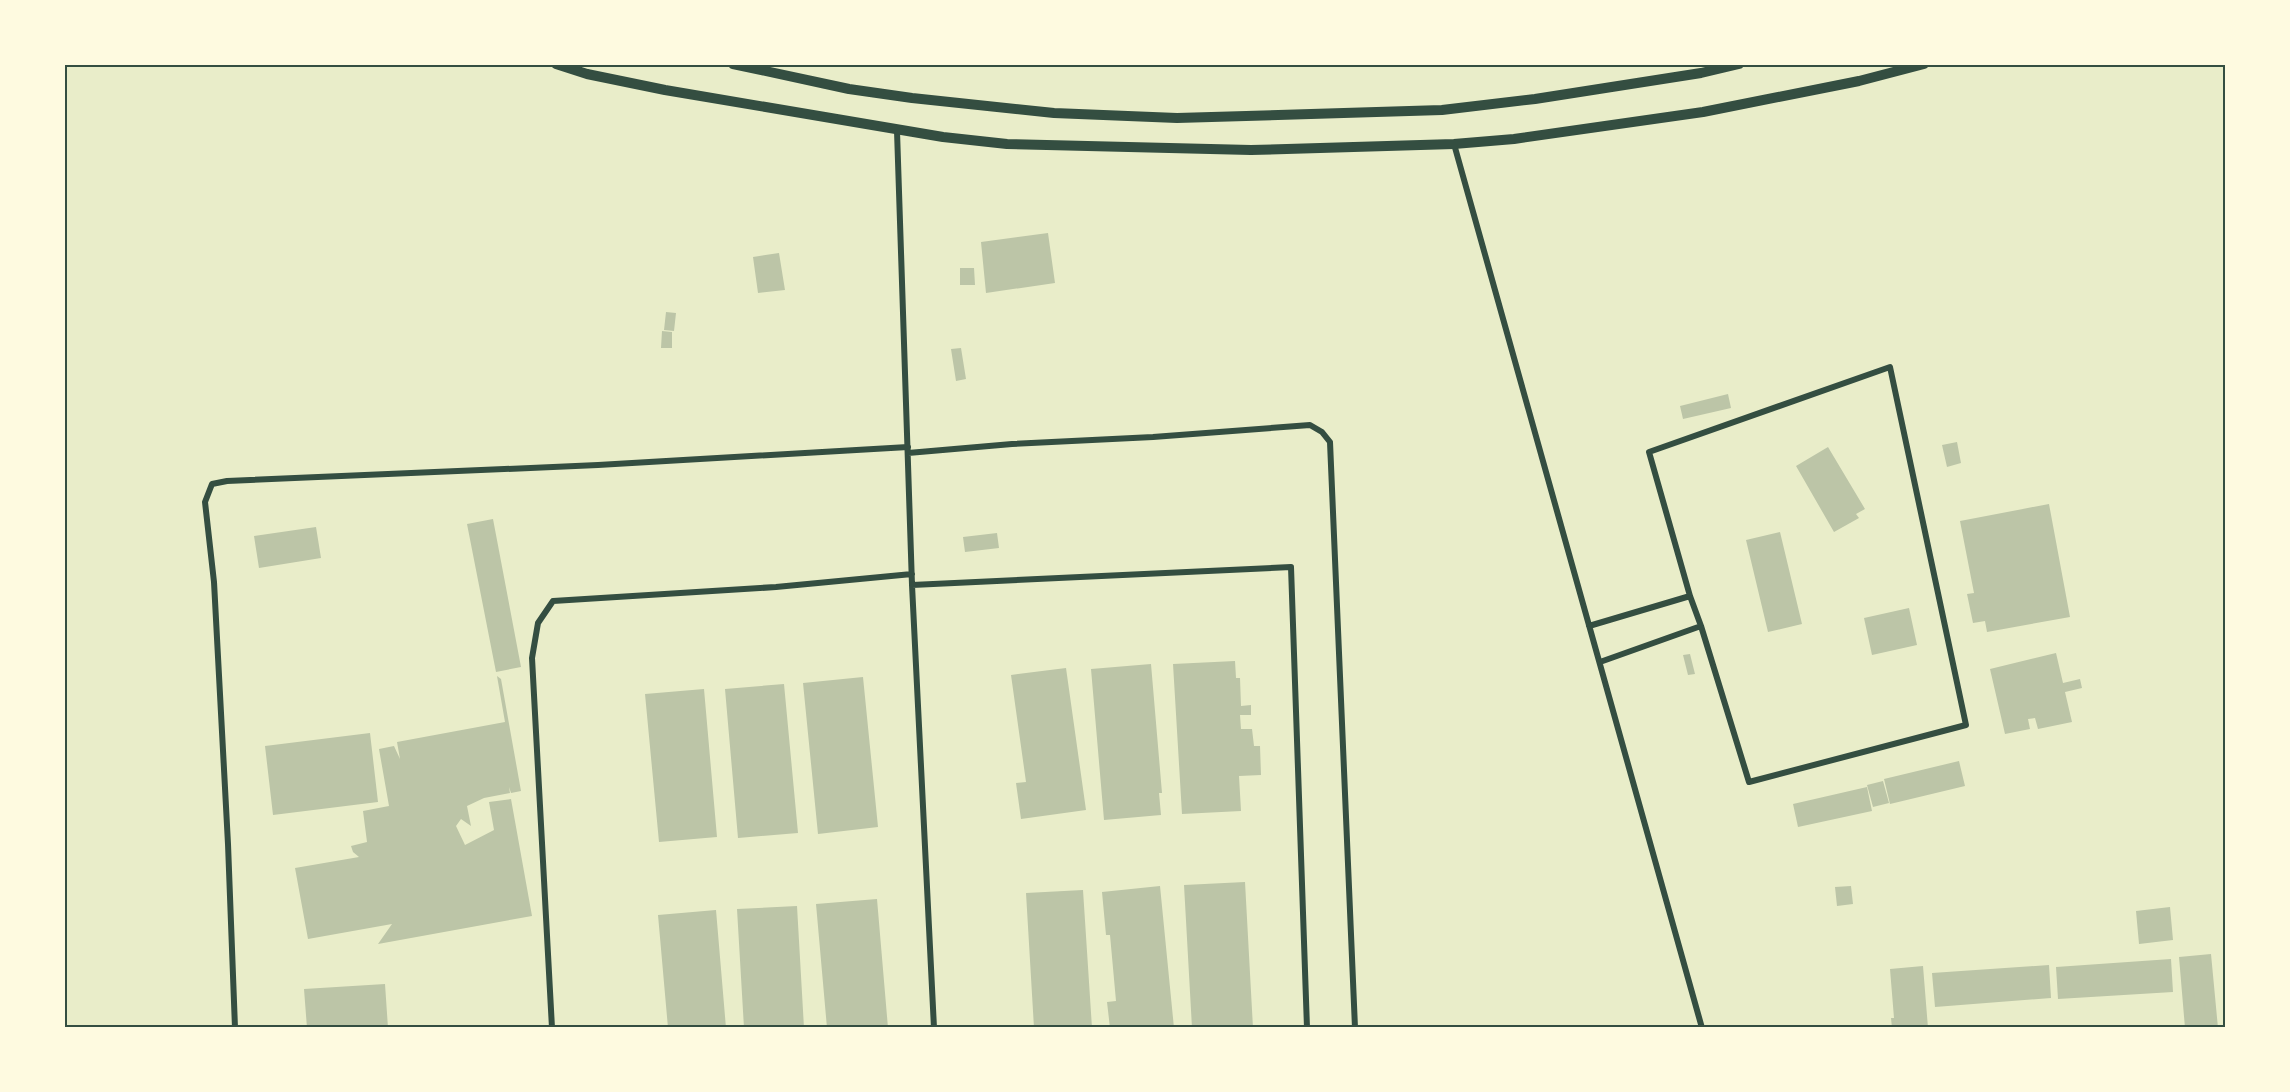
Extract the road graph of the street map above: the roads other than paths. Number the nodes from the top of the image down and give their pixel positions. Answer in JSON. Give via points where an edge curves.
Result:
{"nodes":[{"id":1,"x":556,"y":64,"type":"edge"},
{"id":2,"x":733,"y":64,"type":"edge"},
{"id":3,"x":1739,"y":64,"type":"edge"},
{"id":4,"x":1923,"y":64,"type":"edge"},
{"id":5,"x":897,"y":130,"type":"junction"},
{"id":6,"x":1454,"y":144,"type":"junction"},
{"id":7,"x":908,"y":450,"type":"junction"},
{"id":8,"x":912,"y":574,"type":"junction"},
{"id":9,"x":912,"y":585,"type":"junction"},
{"id":10,"x":1690,"y":596,"type":"junction"},
{"id":11,"x":1589,"y":626,"type":"junction"},
{"id":12,"x":1701,"y":627,"type":"junction"},
{"id":13,"x":1600,"y":662,"type":"junction"},
{"id":14,"x":235,"y":1028,"type":"edge"},
{"id":15,"x":552,"y":1028,"type":"edge"},
{"id":16,"x":934,"y":1028,"type":"edge"},
{"id":17,"x":1307,"y":1028,"type":"edge"},
{"id":18,"x":1355,"y":1028,"type":"edge"},
{"id":19,"x":1702,"y":1028,"type":"edge"}],
"edges":[{"from":1,"to":5,"type":"street","via":[[665,90]]},
{"from":2,"to":3,"type":"street","via":[[912,98],[1054,113],[1177,118],[1442,110],[1536,99]]},
{"from":4,"to":6,"type":"street","via":[[1703,112]]},
{"from":5,"to":6,"type":"street","via":[[1007,144],[1251,150]]},
{"from":5,"to":7,"type":"street"},
{"from":6,"to":11,"type":"street"},
{"from":7,"to":8,"type":"street"},
{"from":7,"to":14,"type":"street","via":[[212,483],[205,502],[214,582]]},
{"from":7,"to":18,"type":"street","via":[[1310,425],[1330,442]]},
{"from":8,"to":9,"type":"street"},
{"from":8,"to":15,"type":"street","via":[[553,601],[538,623],[532,658]]},
{"from":9,"to":16,"type":"street"},
{"from":9,"to":17,"type":"street","via":[[1291,567]]},
{"from":10,"to":11,"type":"street"},
{"from":10,"to":12,"type":"street"},
{"from":10,"to":12,"type":"street","via":[[1649,452],[1890,367],[1966,725],[1749,782]]},
{"from":11,"to":13,"type":"street"},
{"from":12,"to":13,"type":"street"},
{"from":13,"to":19,"type":"street"}]}
